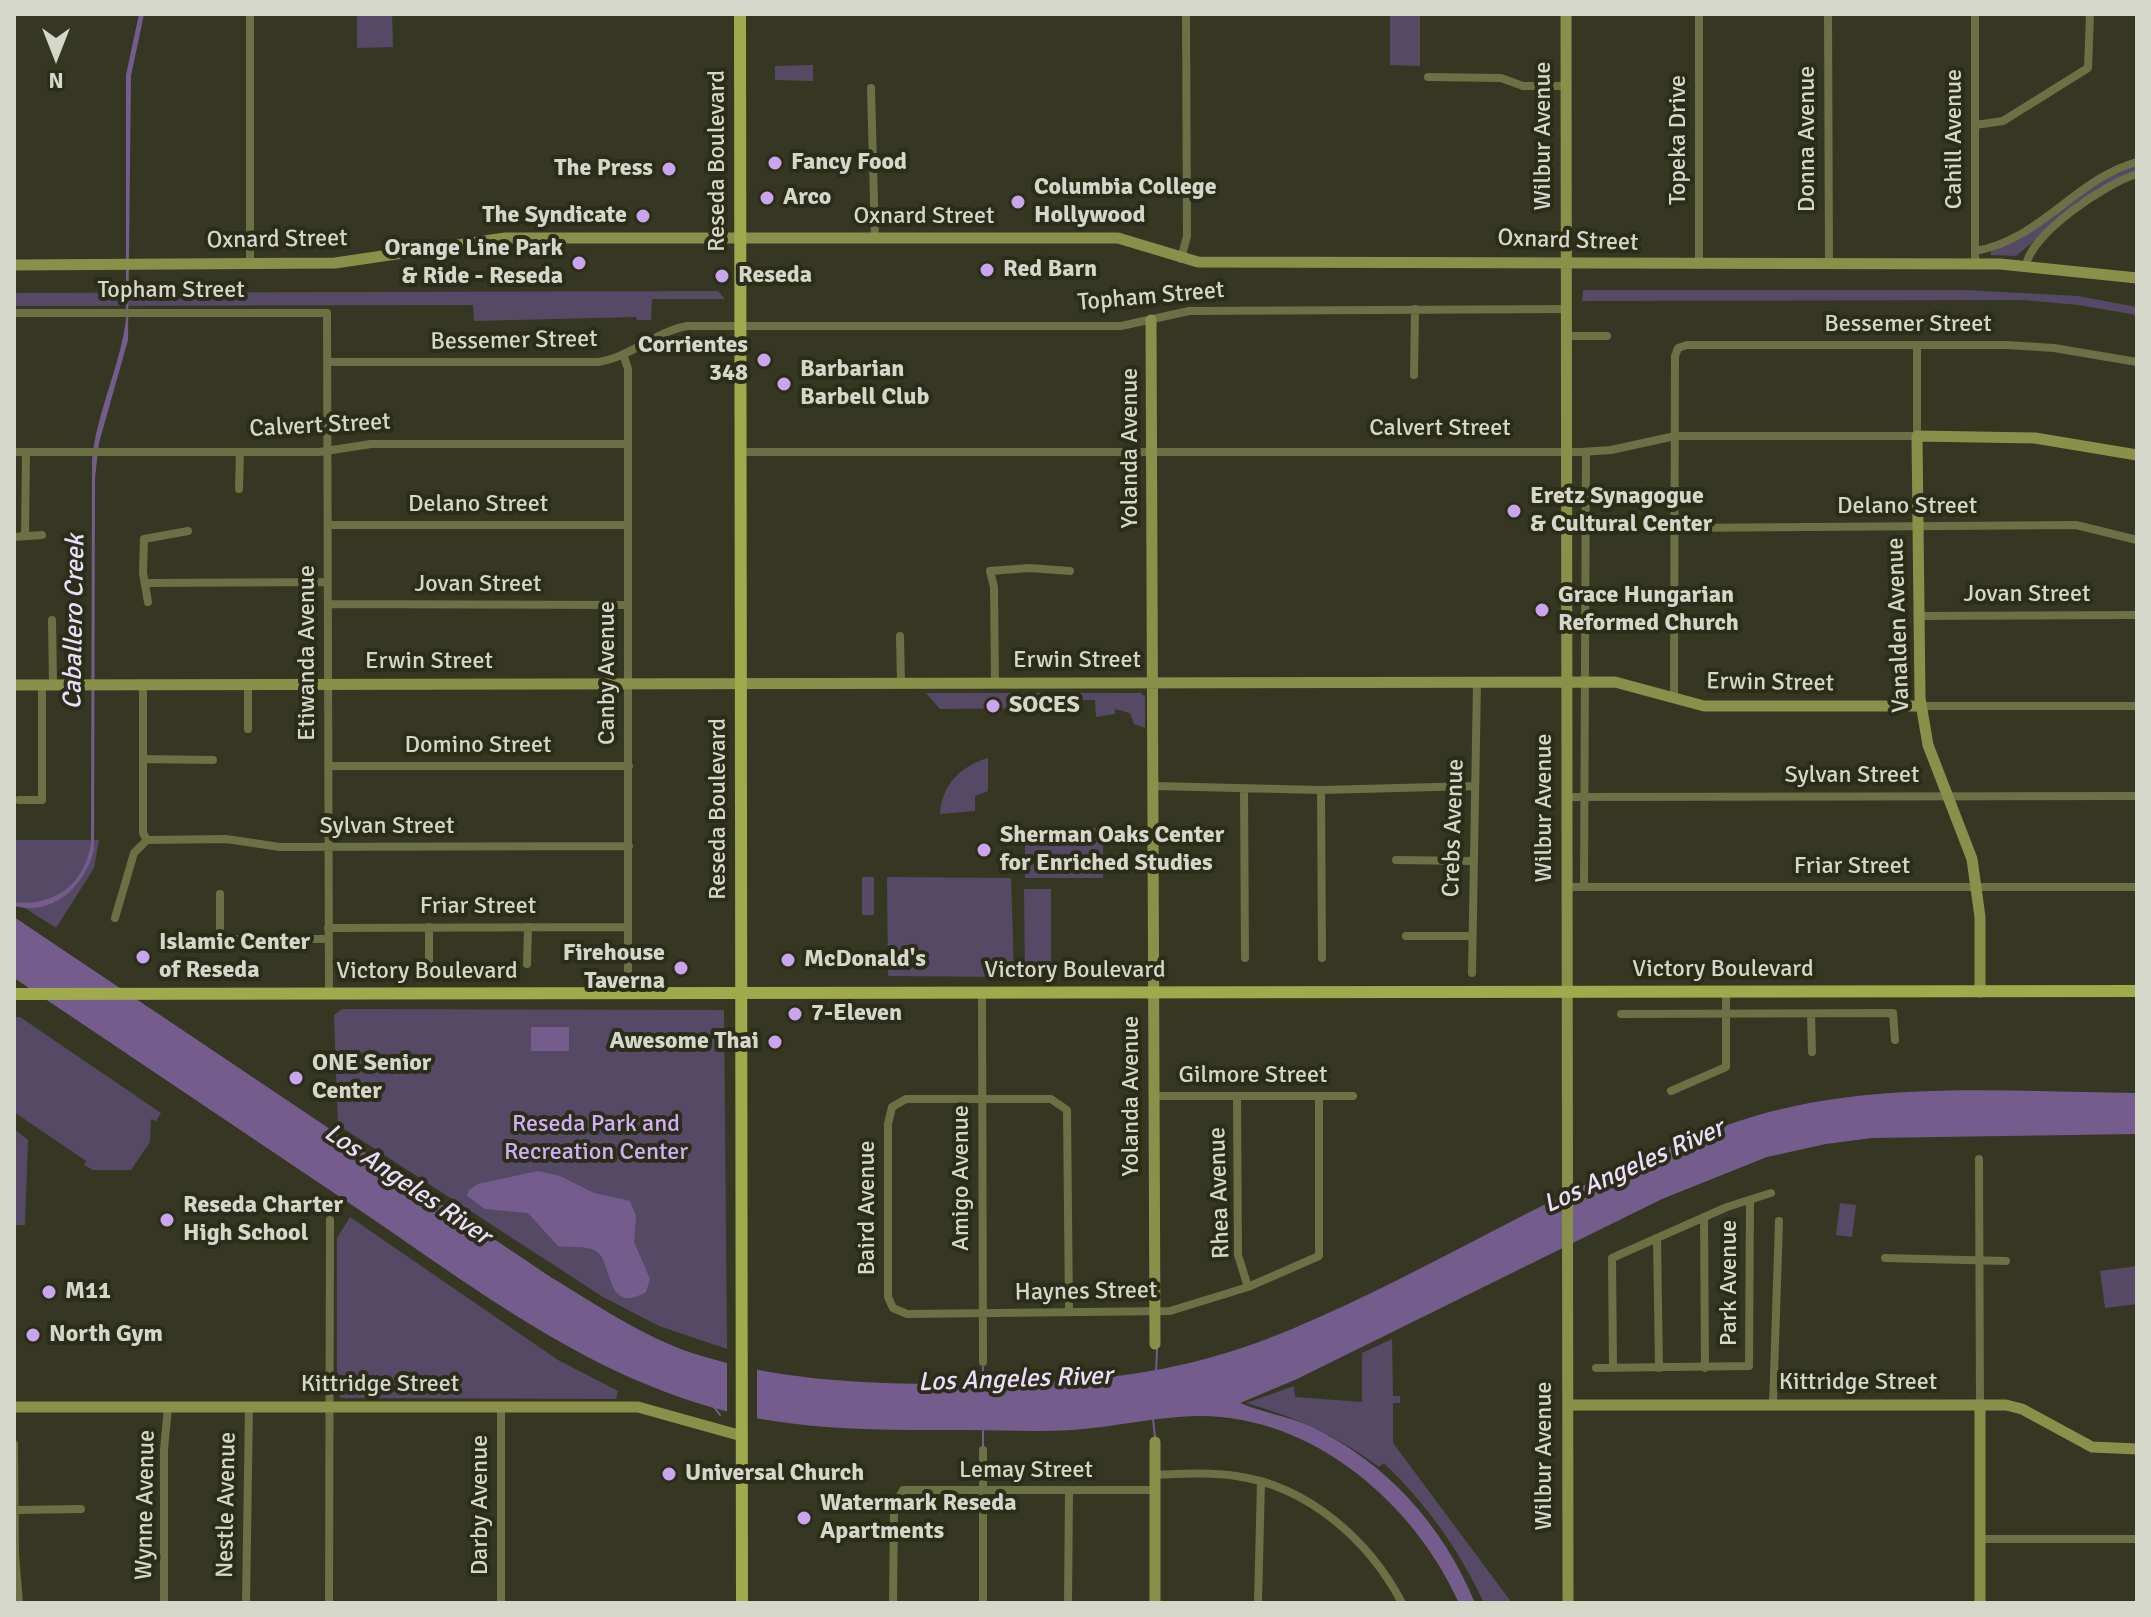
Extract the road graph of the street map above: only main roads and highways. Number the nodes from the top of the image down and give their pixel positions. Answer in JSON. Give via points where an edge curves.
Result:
{"nodes":[{"id":1,"x":740,"y":14,"type":"edge"},
{"id":2,"x":2137,"y":991,"type":"edge"},
{"id":3,"x":15,"y":994,"type":"edge"},
{"id":4,"x":741,"y":994,"type":"junction"},
{"id":5,"x":742,"y":1603,"type":"edge"}],
"edges":[{"from":1,"to":4,"type":"main road","name":"Reseda Boulevard"},
{"from":2,"to":4,"type":"main road","name":"Victory Boulevard"},
{"from":3,"to":4,"type":"main road","name":"Victory Boulevard"},
{"from":4,"to":5,"type":"main road","name":"Reseda Boulevard"}]}
